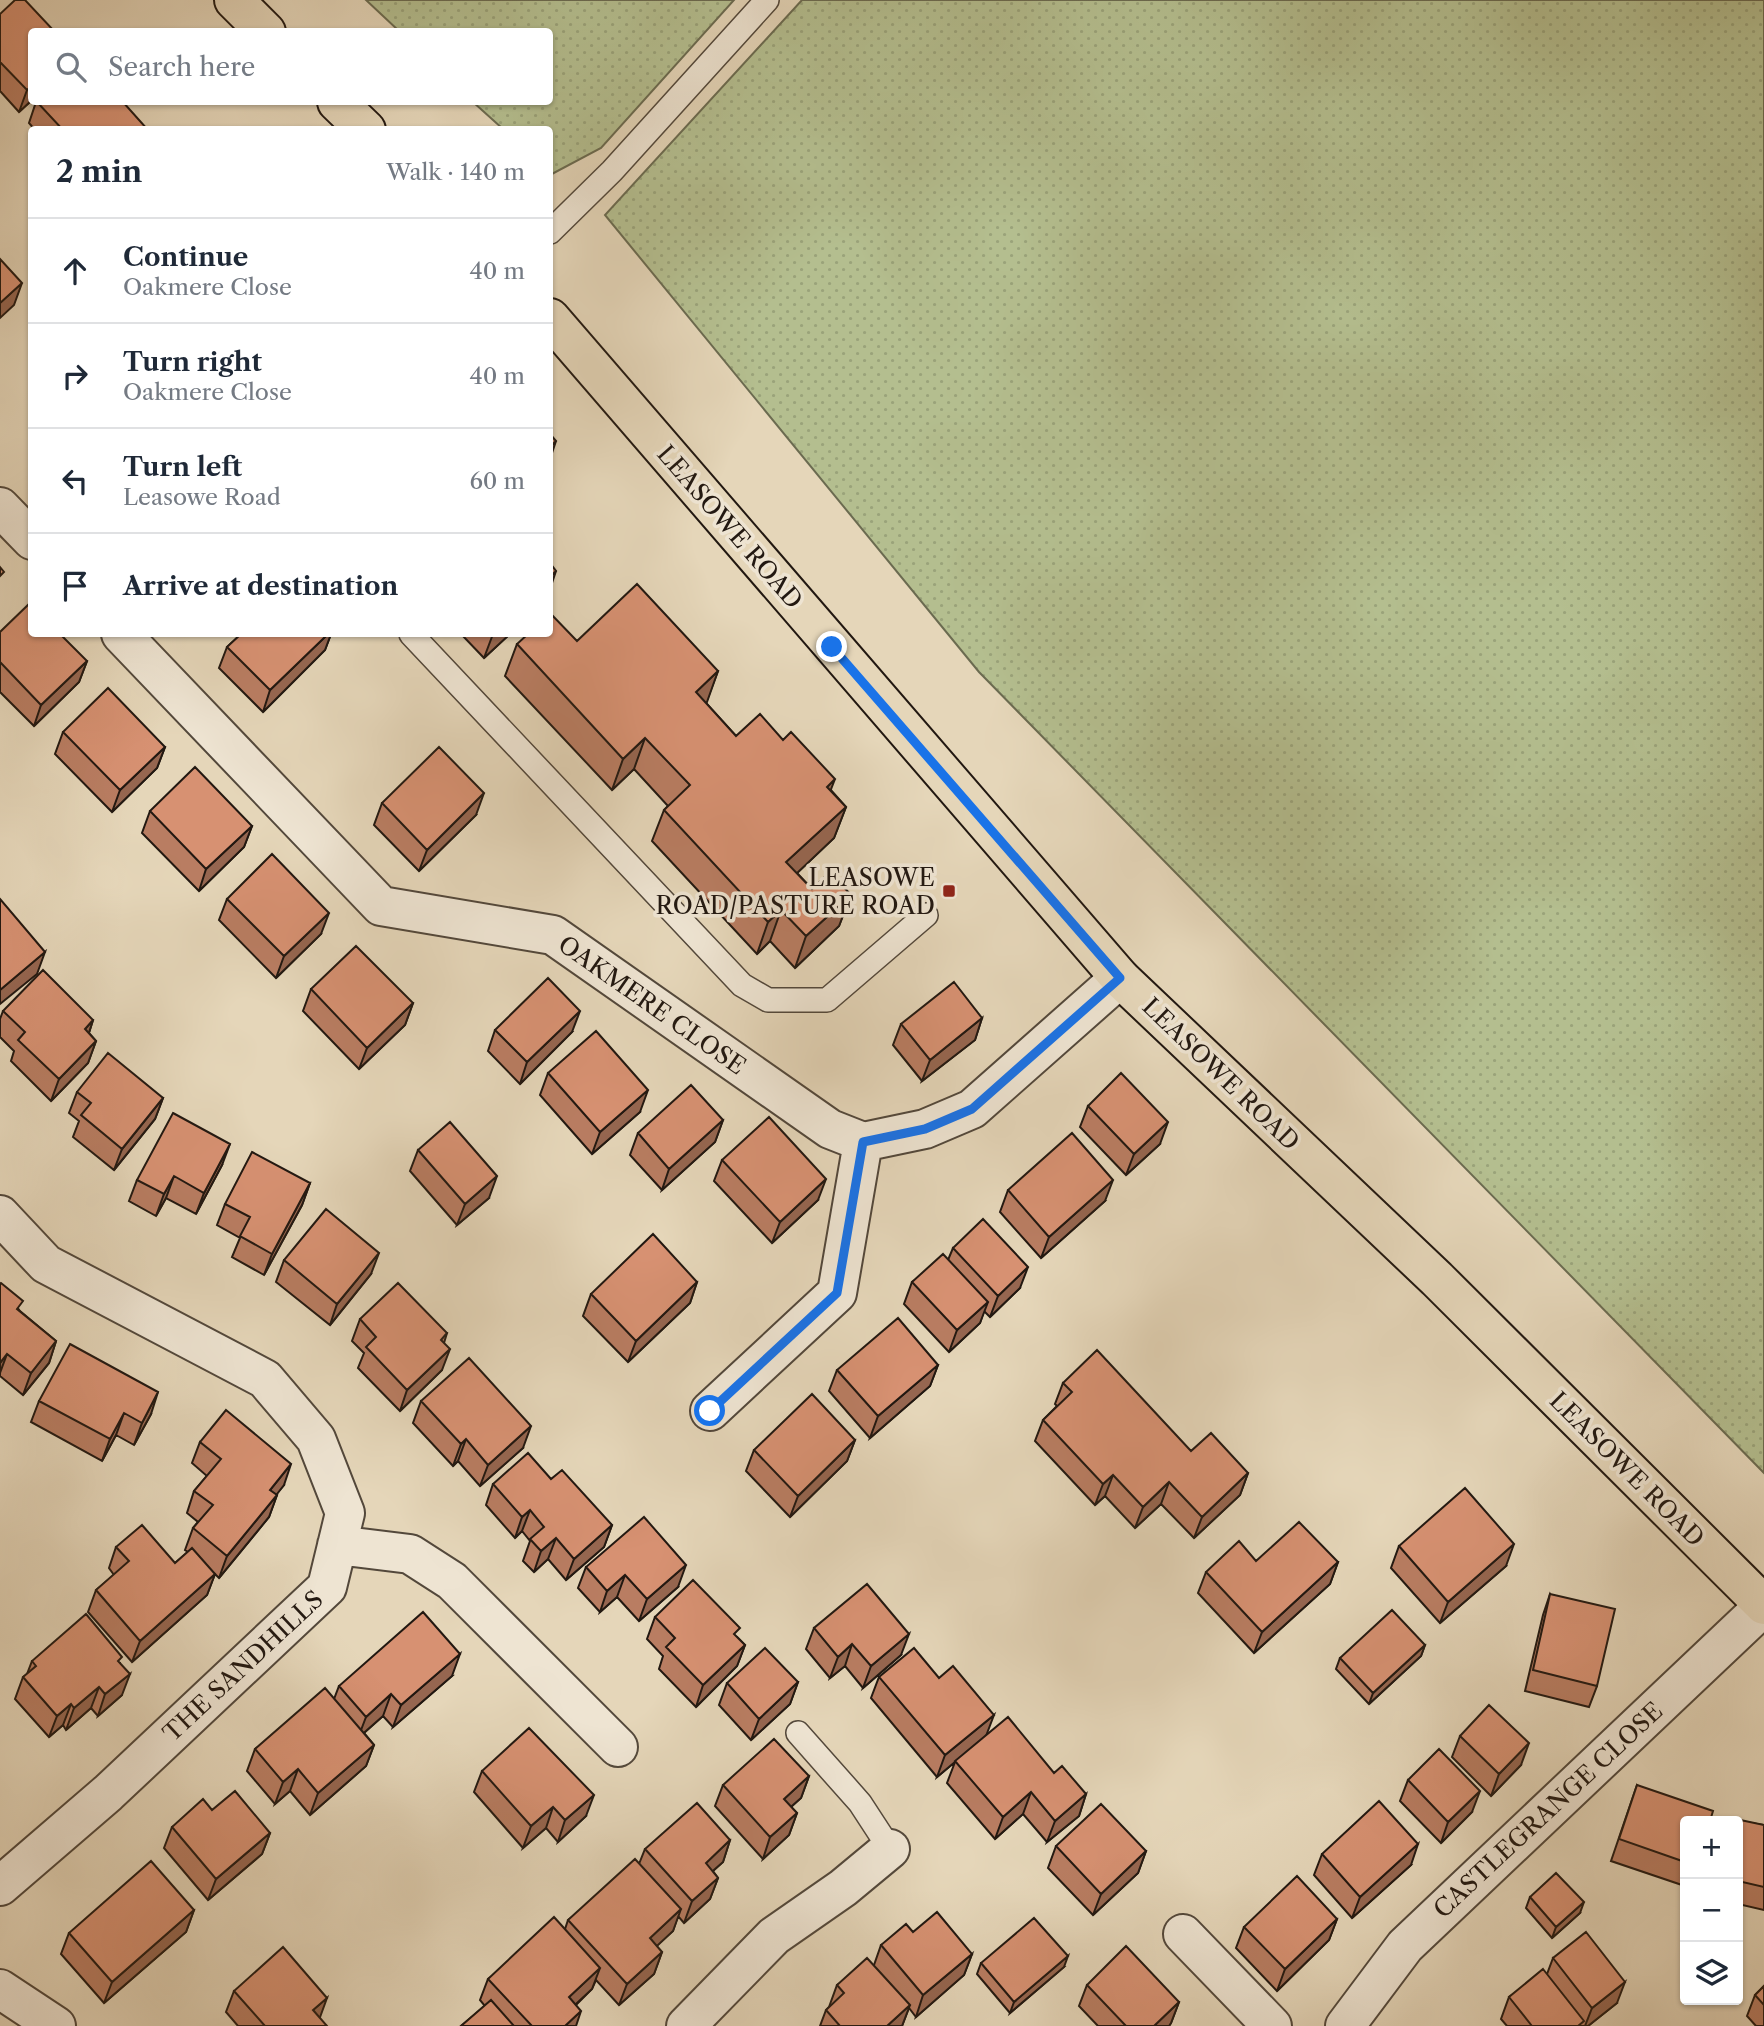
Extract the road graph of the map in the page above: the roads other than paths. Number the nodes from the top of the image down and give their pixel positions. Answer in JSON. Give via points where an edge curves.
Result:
{"nodes":[{"id":1,"x":234,"y":0,"type":"edge"},
{"id":2,"x":767,"y":0,"type":"edge"},
{"id":3,"x":262,"y":28,"type":"edge"},
{"id":4,"x":340,"y":105,"type":"edge"},
{"id":5,"x":362,"y":126,"type":"edge"},
{"id":6,"x":553,"y":229,"type":"edge"},
{"id":7,"x":553,"y":320,"type":"edge"},
{"id":8,"x":0,"y":507,"type":"edge"},
{"id":9,"x":28,"y":536,"type":"edge"},
{"id":10,"x":124,"y":637,"type":"edge"},
{"id":11,"x":414,"y":637,"type":"edge"},
{"id":12,"x":926,"y":915,"type":"dead end"},
{"id":13,"x":1120,"y":978,"type":"junction"},
{"id":14,"x":863,"y":1142,"type":"junction"},
{"id":15,"x":0,"y":1215,"type":"edge"},
{"id":16,"x":710,"y":1411,"type":"dead end"},
{"id":17,"x":337,"y":1545,"type":"junction"},
{"id":18,"x":1764,"y":1606,"type":"edge"},
{"id":19,"x":798,"y":1733,"type":"dead end"},
{"id":20,"x":618,"y":1747,"type":"dead end"},
{"id":21,"x":890,"y":1849,"type":"joint"},
{"id":22,"x":0,"y":1886,"type":"edge"},
{"id":23,"x":1183,"y":1934,"type":"dead end"},
{"id":24,"x":0,"y":1989,"type":"edge"},
{"id":25,"x":55,"y":2026,"type":"edge"},
{"id":26,"x":686,"y":2026,"type":"edge"},
{"id":27,"x":1272,"y":2026,"type":"edge"},
{"id":28,"x":1345,"y":2026,"type":"edge"}],
"edges":[{"from":1,"to":3,"type":"main road"},
{"from":2,"to":6,"type":"lane"},
{"from":4,"to":5,"type":"main road"},
{"from":7,"to":13,"type":"main road","name":"LEASOWE ROAD"},
{"from":8,"to":9,"type":"street"},
{"from":10,"to":14,"type":"street","name":"OAKMERE CLOSE","via":[[382,906],[553,936],[830,1129]]},
{"from":11,"to":12,"type":"lane","via":[[742,985],[768,1000],[827,1000]]},
{"from":13,"to":14,"type":"street","via":[[972,1109],[925,1129]]},
{"from":13,"to":18,"type":"main road","name":"LEASOWE ROAD","via":[[1437,1279]]},
{"from":14,"to":16,"type":"street","via":[[837,1293]]},
{"from":15,"to":17,"type":"street","name":"THE SANDHILLS","via":[[46,1264],[265,1379],[316,1439],[345,1513]]},
{"from":17,"to":20,"type":"street","via":[[411,1554],[452,1581]]},
{"from":17,"to":22,"type":"street","name":"THE SANDHILLS","via":[[327,1587],[108,1793]]},
{"from":18,"to":28,"type":"street","name":"CASTLEGRANGE CLOSE","via":[[1405,1945]]},
{"from":19,"to":21,"type":"lane","via":[[860,1803]]},
{"from":21,"to":26,"type":"street","via":[[774,1936]]},
{"from":23,"to":27,"type":"street"},
{"from":24,"to":25,"type":"street"}]}
